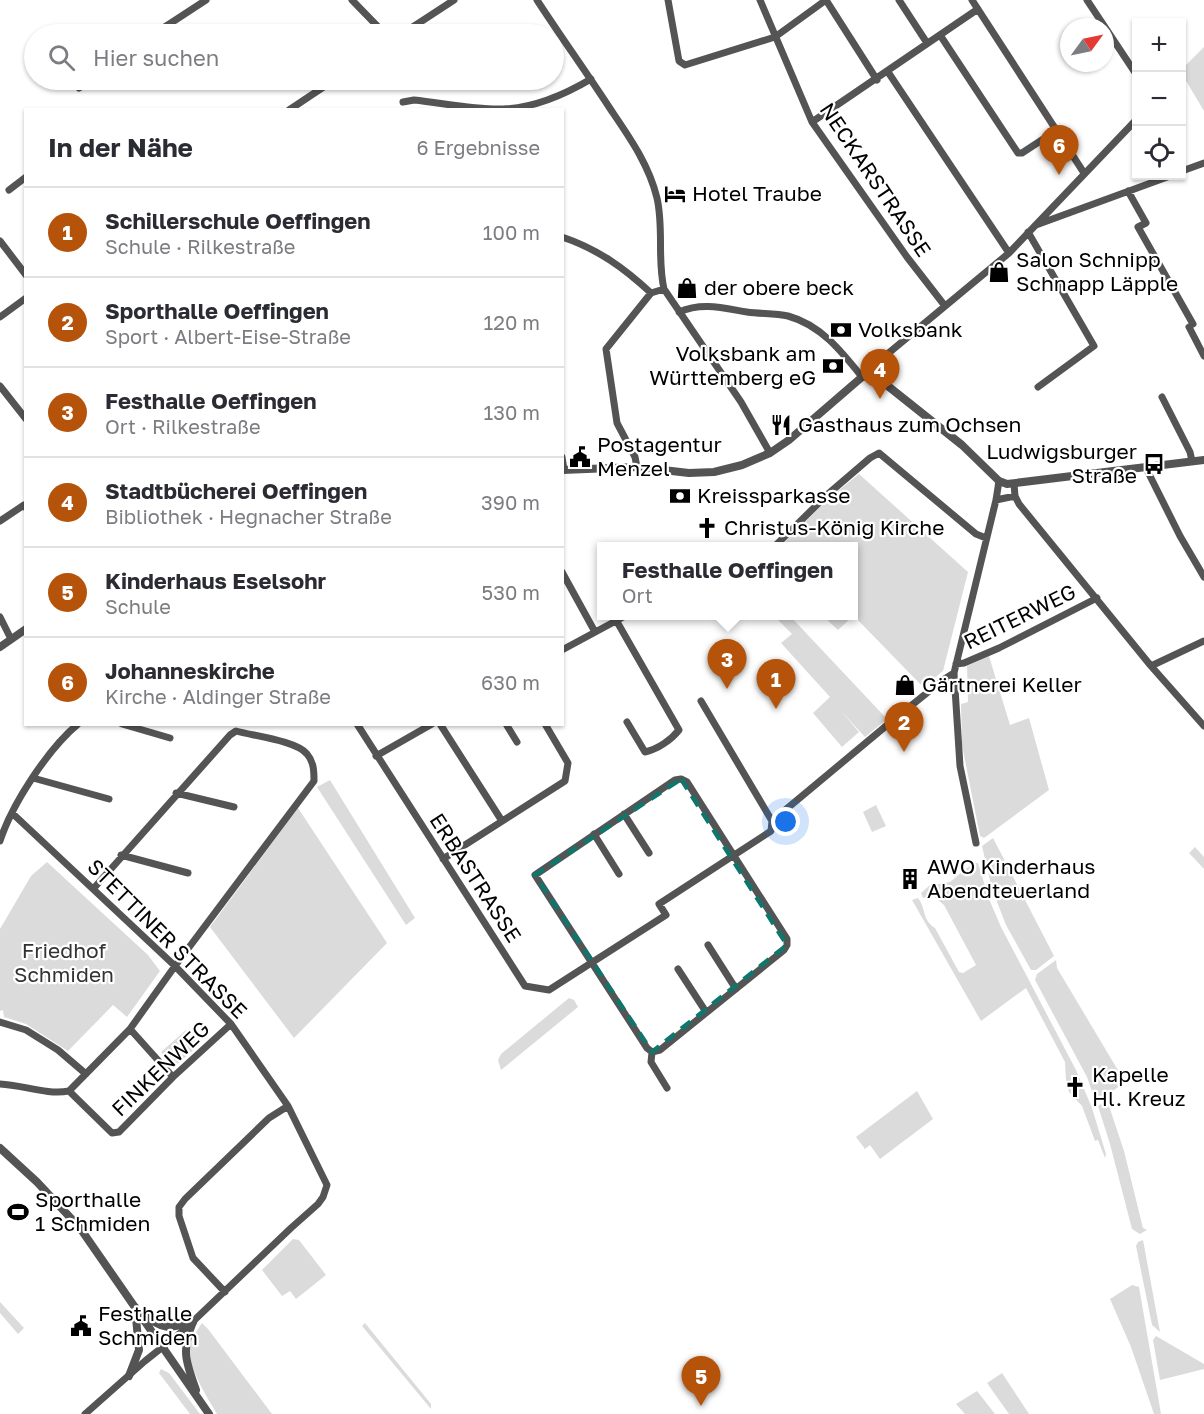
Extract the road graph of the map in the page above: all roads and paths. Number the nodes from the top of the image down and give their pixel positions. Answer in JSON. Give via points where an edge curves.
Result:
{"nodes":[{"id":1,"x":206,"y":0,"type":"edge"},
{"id":2,"x":352,"y":0,"type":"edge"},
{"id":3,"x":454,"y":0,"type":"edge"},
{"id":4,"x":537,"y":0,"type":"edge"},
{"id":5,"x":668,"y":0,"type":"edge"},
{"id":6,"x":760,"y":0,"type":"edge"},
{"id":7,"x":826,"y":0,"type":"edge"},
{"id":8,"x":899,"y":0,"type":"edge"},
{"id":9,"x":972,"y":0,"type":"edge"},
{"id":10,"x":1087,"y":0,"type":"edge"},
{"id":11,"x":978,"y":9,"type":"junction"},
{"id":12,"x":169,"y":24,"type":"edge"},
{"id":13,"x":375,"y":24,"type":"edge"},
{"id":14,"x":417,"y":24,"type":"edge"},
{"id":15,"x":553,"y":24,"type":"edge"},
{"id":16,"x":940,"y":35,"type":"junction"},
{"id":17,"x":775,"y":38,"type":"junction"},
{"id":18,"x":564,"y":40,"type":"edge"},
{"id":19,"x":927,"y":43,"type":"junction"},
{"id":20,"x":888,"y":72,"type":"junction"},
{"id":21,"x":1135,"y":72,"type":"edge"},
{"id":22,"x":591,"y":79,"type":"junction"},
{"id":23,"x":877,"y":80,"type":"junction"},
{"id":24,"x":319,"y":90,"type":"edge"},
{"id":25,"x":402,"y":102,"type":"dead end"},
{"id":26,"x":292,"y":108,"type":"edge"},
{"id":27,"x":491,"y":108,"type":"edge"},
{"id":28,"x":509,"y":108,"type":"edge"},
{"id":29,"x":812,"y":122,"type":"junction"},
{"id":30,"x":1132,"y":125,"type":"edge"},
{"id":31,"x":1057,"y":130,"type":"junction"},
{"id":32,"x":1204,"y":163,"type":"edge"},
{"id":33,"x":1186,"y":170,"type":"edge"},
{"id":34,"x":1084,"y":173,"type":"junction"},
{"id":35,"x":24,"y":179,"type":"edge"},
{"id":36,"x":1159,"y":180,"type":"edge"},
{"id":37,"x":9,"y":190,"type":"dead end"},
{"id":38,"x":1128,"y":191,"type":"junction"},
{"id":39,"x":1034,"y":226,"type":"junction"},
{"id":40,"x":1028,"y":232,"type":"junction"},
{"id":41,"x":564,"y":238,"type":"edge"},
{"id":42,"x":0,"y":241,"type":"edge"},
{"id":43,"x":1009,"y":253,"type":"junction"},
{"id":44,"x":24,"y":272,"type":"edge"},
{"id":45,"x":664,"y":289,"type":"junction"},
{"id":46,"x":651,"y":293,"type":"junction"},
{"id":47,"x":24,"y":299,"type":"edge"},
{"id":48,"x":945,"y":306,"type":"junction"},
{"id":49,"x":679,"y":312,"type":"junction"},
{"id":50,"x":0,"y":317,"type":"edge"},
{"id":51,"x":1204,"y":356,"type":"edge"},
{"id":52,"x":874,"y":375,"type":"junction"},
{"id":53,"x":862,"y":377,"type":"junction"},
{"id":54,"x":0,"y":386,"type":"edge"},
{"id":55,"x":1038,"y":387,"type":"dead end"},
{"id":56,"x":1162,"y":397,"type":"dead end"},
{"id":57,"x":24,"y":416,"type":"edge"},
{"id":58,"x":770,"y":453,"type":"junction"},
{"id":59,"x":1204,"y":460,"type":"edge"},
{"id":60,"x":1192,"y":461,"type":"junction"},
{"id":61,"x":637,"y":467,"type":"junction"},
{"id":62,"x":1146,"y":468,"type":"junction"},
{"id":63,"x":564,"y":470,"type":"edge"},
{"id":64,"x":999,"y":481,"type":"junction"},
{"id":65,"x":1014,"y":484,"type":"junction"},
{"id":66,"x":1015,"y":496,"type":"junction"},
{"id":67,"x":996,"y":500,"type":"junction"},
{"id":68,"x":24,"y":505,"type":"edge"},
{"id":69,"x":0,"y":521,"type":"edge"},
{"id":70,"x":986,"y":538,"type":"junction"},
{"id":71,"x":779,"y":542,"type":"edge"},
{"id":72,"x":564,"y":576,"type":"edge"},
{"id":73,"x":1204,"y":577,"type":"edge"},
{"id":74,"x":1097,"y":598,"type":"junction"},
{"id":75,"x":0,"y":617,"type":"edge"},
{"id":76,"x":616,"y":620,"type":"joint"},
{"id":77,"x":24,"y":630,"type":"edge"},
{"id":78,"x":595,"y":632,"type":"junction"},
{"id":79,"x":11,"y":639,"type":"junction"},
{"id":80,"x":1204,"y":641,"type":"edge"},
{"id":81,"x":0,"y":647,"type":"edge"},
{"id":82,"x":564,"y":649,"type":"edge"},
{"id":83,"x":956,"y":664,"type":"junction"},
{"id":84,"x":1150,"y":666,"type":"junction"},
{"id":85,"x":954,"y":674,"type":"junction"},
{"id":86,"x":702,"y":701,"type":"dead end"},
{"id":87,"x":627,"y":722,"type":"dead end"},
{"id":88,"x":76,"y":726,"type":"edge"},
{"id":89,"x":129,"y":726,"type":"edge"},
{"id":90,"x":358,"y":726,"type":"edge"},
{"id":91,"x":428,"y":726,"type":"edge"},
{"id":92,"x":441,"y":726,"type":"edge"},
{"id":93,"x":507,"y":726,"type":"edge"},
{"id":94,"x":546,"y":726,"type":"edge"},
{"id":95,"x":1204,"y":726,"type":"edge"},
{"id":96,"x":170,"y":738,"type":"dead end"},
{"id":97,"x":517,"y":742,"type":"dead end"},
{"id":98,"x":376,"y":756,"type":"junction"},
{"id":99,"x":33,"y":778,"type":"junction"},
{"id":100,"x":176,"y":793,"type":"junction"},
{"id":101,"x":109,"y":799,"type":"dead end"},
{"id":102,"x":234,"y":807,"type":"dead end"},
{"id":103,"x":12,"y":813,"type":"junction"},
{"id":104,"x":624,"y":814,"type":"junction"},
{"id":105,"x":502,"y":821,"type":"junction"},
{"id":106,"x":772,"y":821,"type":"junction"},
{"id":107,"x":594,"y":834,"type":"junction"},
{"id":108,"x":0,"y":841,"type":"edge"},
{"id":109,"x":976,"y":843,"type":"dead end"},
{"id":110,"x":649,"y":853,"type":"dead end"},
{"id":111,"x":121,"y":855,"type":"junction"},
{"id":112,"x":733,"y":856,"type":"junction"},
{"id":113,"x":443,"y":859,"type":"junction"},
{"id":114,"x":188,"y":873,"type":"dead end"},
{"id":115,"x":619,"y":874,"type":"dead end"},
{"id":116,"x":94,"y":888,"type":"junction"},
{"id":117,"x":708,"y":945,"type":"dead end"},
{"id":118,"x":592,"y":963,"type":"junction"},
{"id":119,"x":175,"y":966,"type":"junction"},
{"id":120,"x":678,"y":969,"type":"dead end"},
{"id":121,"x":736,"y":989,"type":"junction"},
{"id":122,"x":706,"y":1012,"type":"junction"},
{"id":123,"x":0,"y":1022,"type":"edge"},
{"id":124,"x":231,"y":1024,"type":"junction"},
{"id":125,"x":130,"y":1029,"type":"junction"},
{"id":126,"x":652,"y":1052,"type":"junction"},
{"id":127,"x":86,"y":1074,"type":"junction"},
{"id":128,"x":173,"y":1077,"type":"junction"},
{"id":129,"x":0,"y":1084,"type":"edge"},
{"id":130,"x":667,"y":1088,"type":"dead end"},
{"id":131,"x":69,"y":1091,"type":"junction"},
{"id":132,"x":288,"y":1106,"type":"junction"},
{"id":133,"x":0,"y":1148,"type":"edge"},
{"id":134,"x":225,"y":1292,"type":"junction"},
{"id":135,"x":135,"y":1306,"type":"junction"},
{"id":136,"x":193,"y":1322,"type":"junction"},
{"id":137,"x":163,"y":1347,"type":"junction"},
{"id":138,"x":129,"y":1376,"type":"junction"},
{"id":139,"x":200,"y":1401,"type":"junction"},
{"id":140,"x":85,"y":1414,"type":"edge"},
{"id":141,"x":209,"y":1414,"type":"edge"}],
"edges":[{"from":1,"to":12,"type":"street"},
{"from":2,"to":13,"type":"street"},
{"from":3,"to":14,"type":"street"},
{"from":4,"to":15,"type":"street"},
{"from":5,"to":17,"type":"street","via":[[682,64]]},
{"from":6,"to":17,"type":"street","name":"NECKARSTRASSE"},
{"from":7,"to":17,"type":"street"},
{"from":7,"to":23,"type":"street"},
{"from":8,"to":19,"type":"street"},
{"from":9,"to":11,"type":"street"},
{"from":10,"to":21,"type":"street"},
{"from":11,"to":16,"type":"street"},
{"from":11,"to":31,"type":"street"},
{"from":16,"to":19,"type":"street"},
{"from":16,"to":31,"type":"street","via":[[1018,153]]},
{"from":17,"to":29,"type":"street","name":"NECKARSTRASSE"},
{"from":18,"to":22,"type":"street"},
{"from":19,"to":20,"type":"street"},
{"from":20,"to":23,"type":"street"},
{"from":20,"to":43,"type":"street"},
{"from":22,"to":28,"type":"street","via":[[547,100]]},
{"from":22,"to":45,"type":"street","via":[[635,146],[652,182],[662,226]]},
{"from":23,"to":29,"type":"street"},
{"from":24,"to":26,"type":"street"},
{"from":25,"to":27,"type":"street"},
{"from":29,"to":48,"type":"street","name":"NECKARSTRASSE"},
{"from":30,"to":34,"type":"street"},
{"from":31,"to":34,"type":"street"},
{"from":32,"to":33,"type":"street"},
{"from":34,"to":39,"type":"street"},
{"from":35,"to":37,"type":"street"},
{"from":36,"to":38,"type":"street"},
{"from":38,"to":39,"type":"street"},
{"from":38,"to":51,"type":"street","via":[[1146,223],[1138,228]]},
{"from":39,"to":40,"type":"street"},
{"from":40,"to":43,"type":"street"},
{"from":40,"to":55,"type":"street","via":[[1094,346]]},
{"from":41,"to":46,"type":"street","via":[[609,258]]},
{"from":42,"to":44,"type":"street"},
{"from":43,"to":48,"type":"street"},
{"from":45,"to":46,"type":"street"},
{"from":45,"to":49,"type":"street"},
{"from":46,"to":61,"type":"street","via":[[606,349],[617,423]]},
{"from":47,"to":50,"type":"street"},
{"from":48,"to":52,"type":"street","via":[[879,361]]},
{"from":49,"to":53,"type":"street","via":[[707,306],[799,320],[823,334]]},
{"from":49,"to":58,"type":"street"},
{"from":52,"to":53,"type":"street"},
{"from":52,"to":64,"type":"street","via":[[962,445]]},
{"from":53,"to":58,"type":"street"},
{"from":54,"to":57,"type":"street"},
{"from":56,"to":60,"type":"street"},
{"from":58,"to":61,"type":"street","via":[[714,472]]},
{"from":59,"to":60,"type":"street"},
{"from":60,"to":62,"type":"street"},
{"from":61,"to":63,"type":"street"},
{"from":62,"to":65,"type":"street"},
{"from":62,"to":73,"type":"street"},
{"from":64,"to":65,"type":"street"},
{"from":64,"to":67,"type":"street"},
{"from":65,"to":66,"type":"street"},
{"from":66,"to":67,"type":"street"},
{"from":66,"to":74,"type":"street"},
{"from":67,"to":70,"type":"street"},
{"from":68,"to":69,"type":"street"},
{"from":70,"to":71,"type":"street","via":[[976,534],[879,453]]},
{"from":70,"to":83,"type":"street"},
{"from":72,"to":78,"type":"street"},
{"from":74,"to":83,"type":"street","name":"REITERWEG","via":[[999,648]]},
{"from":74,"to":84,"type":"street"},
{"from":75,"to":79,"type":"street"},
{"from":76,"to":78,"type":"street"},
{"from":76,"to":87,"type":"street","via":[[679,730],[654,750],[645,752]]},
{"from":77,"to":79,"type":"street"},
{"from":78,"to":82,"type":"street"},
{"from":79,"to":81,"type":"street"},
{"from":80,"to":84,"type":"street"},
{"from":83,"to":85,"type":"street"},
{"from":84,"to":95,"type":"street"},
{"from":85,"to":106,"type":"street"},
{"from":85,"to":109,"type":"street","via":[[960,766]]},
{"from":86,"to":106,"type":"street"},
{"from":88,"to":99,"type":"street"},
{"from":89,"to":96,"type":"street"},
{"from":90,"to":98,"type":"street","name":"ERBASTRASSE"},
{"from":91,"to":98,"type":"street"},
{"from":92,"to":105,"type":"street"},
{"from":93,"to":97,"type":"street"},
{"from":94,"to":105,"type":"street","via":[[568,763],[565,780]]},
{"from":98,"to":113,"type":"street","name":"ERBASTRASSE"},
{"from":99,"to":101,"type":"street"},
{"from":99,"to":103,"type":"street"},
{"from":100,"to":102,"type":"street"},
{"from":100,"to":111,"type":"street"},
{"from":100,"to":119,"type":"street","via":[[236,731],[299,747],[314,767],[314,781]]},
{"from":103,"to":108,"type":"street"},
{"from":103,"to":116,"type":"street","name":"STETTINER STRASSE"},
{"from":104,"to":107,"type":"street"},
{"from":104,"to":110,"type":"street"},
{"from":104,"to":112,"type":"street","via":[[681,779],[687,782]]},
{"from":105,"to":113,"type":"street"},
{"from":106,"to":112,"type":"street","via":[[771,831]]},
{"from":107,"to":115,"type":"street"},
{"from":107,"to":118,"type":"street","via":[[535,875]]},
{"from":111,"to":114,"type":"street"},
{"from":111,"to":116,"type":"street"},
{"from":112,"to":118,"type":"street","name":"ERBASTRASSE","via":[[659,904],[666,915]]},
{"from":112,"to":121,"type":"street","via":[[787,939],[784,950]]},
{"from":113,"to":118,"type":"street","name":"ERBASTRASSE","via":[[525,986],[549,990]]},
{"from":116,"to":119,"type":"street","name":"STETTINER STRASSE"},
{"from":117,"to":121,"type":"street"},
{"from":118,"to":126,"type":"street"},
{"from":119,"to":124,"type":"street","name":"STETTINER STRASSE"},
{"from":119,"to":125,"type":"street"},
{"from":120,"to":122,"type":"street"},
{"from":121,"to":122,"type":"street"},
{"from":122,"to":126,"type":"street","via":[[660,1050]]},
{"from":123,"to":127,"type":"street","via":[[26,1030]]},
{"from":124,"to":128,"type":"street","name":"FINKENWEG"},
{"from":124,"to":132,"type":"street","name":"STETTINER STRASSE"},
{"from":125,"to":127,"type":"street"},
{"from":125,"to":128,"type":"street"},
{"from":126,"to":130,"type":"street","via":[[651,1062]]},
{"from":127,"to":131,"type":"street"},
{"from":128,"to":131,"type":"street","name":"FINKENWEG","via":[[119,1132],[112,1133]]},
{"from":129,"to":131,"type":"street"},
{"from":132,"to":134,"type":"street","name":"STETTINER STRASSE","via":[[325,1178],[323,1197]]},
{"from":132,"to":134,"type":"street","via":[[262,1124],[179,1207],[193,1258]]},
{"from":133,"to":135,"type":"street","via":[[80,1228]]},
{"from":134,"to":136,"type":"street"},
{"from":135,"to":136,"type":"street","via":[[152,1322],[166,1328]]},
{"from":135,"to":137,"type":"street"},
{"from":135,"to":138,"type":"street","via":[[139,1345]]},
{"from":136,"to":137,"type":"street"},
{"from":136,"to":139,"type":"street","via":[[185,1351]]},
{"from":137,"to":138,"type":"street"},
{"from":137,"to":139,"type":"street"},
{"from":138,"to":140,"type":"street"},
{"from":139,"to":141,"type":"street"}]}
